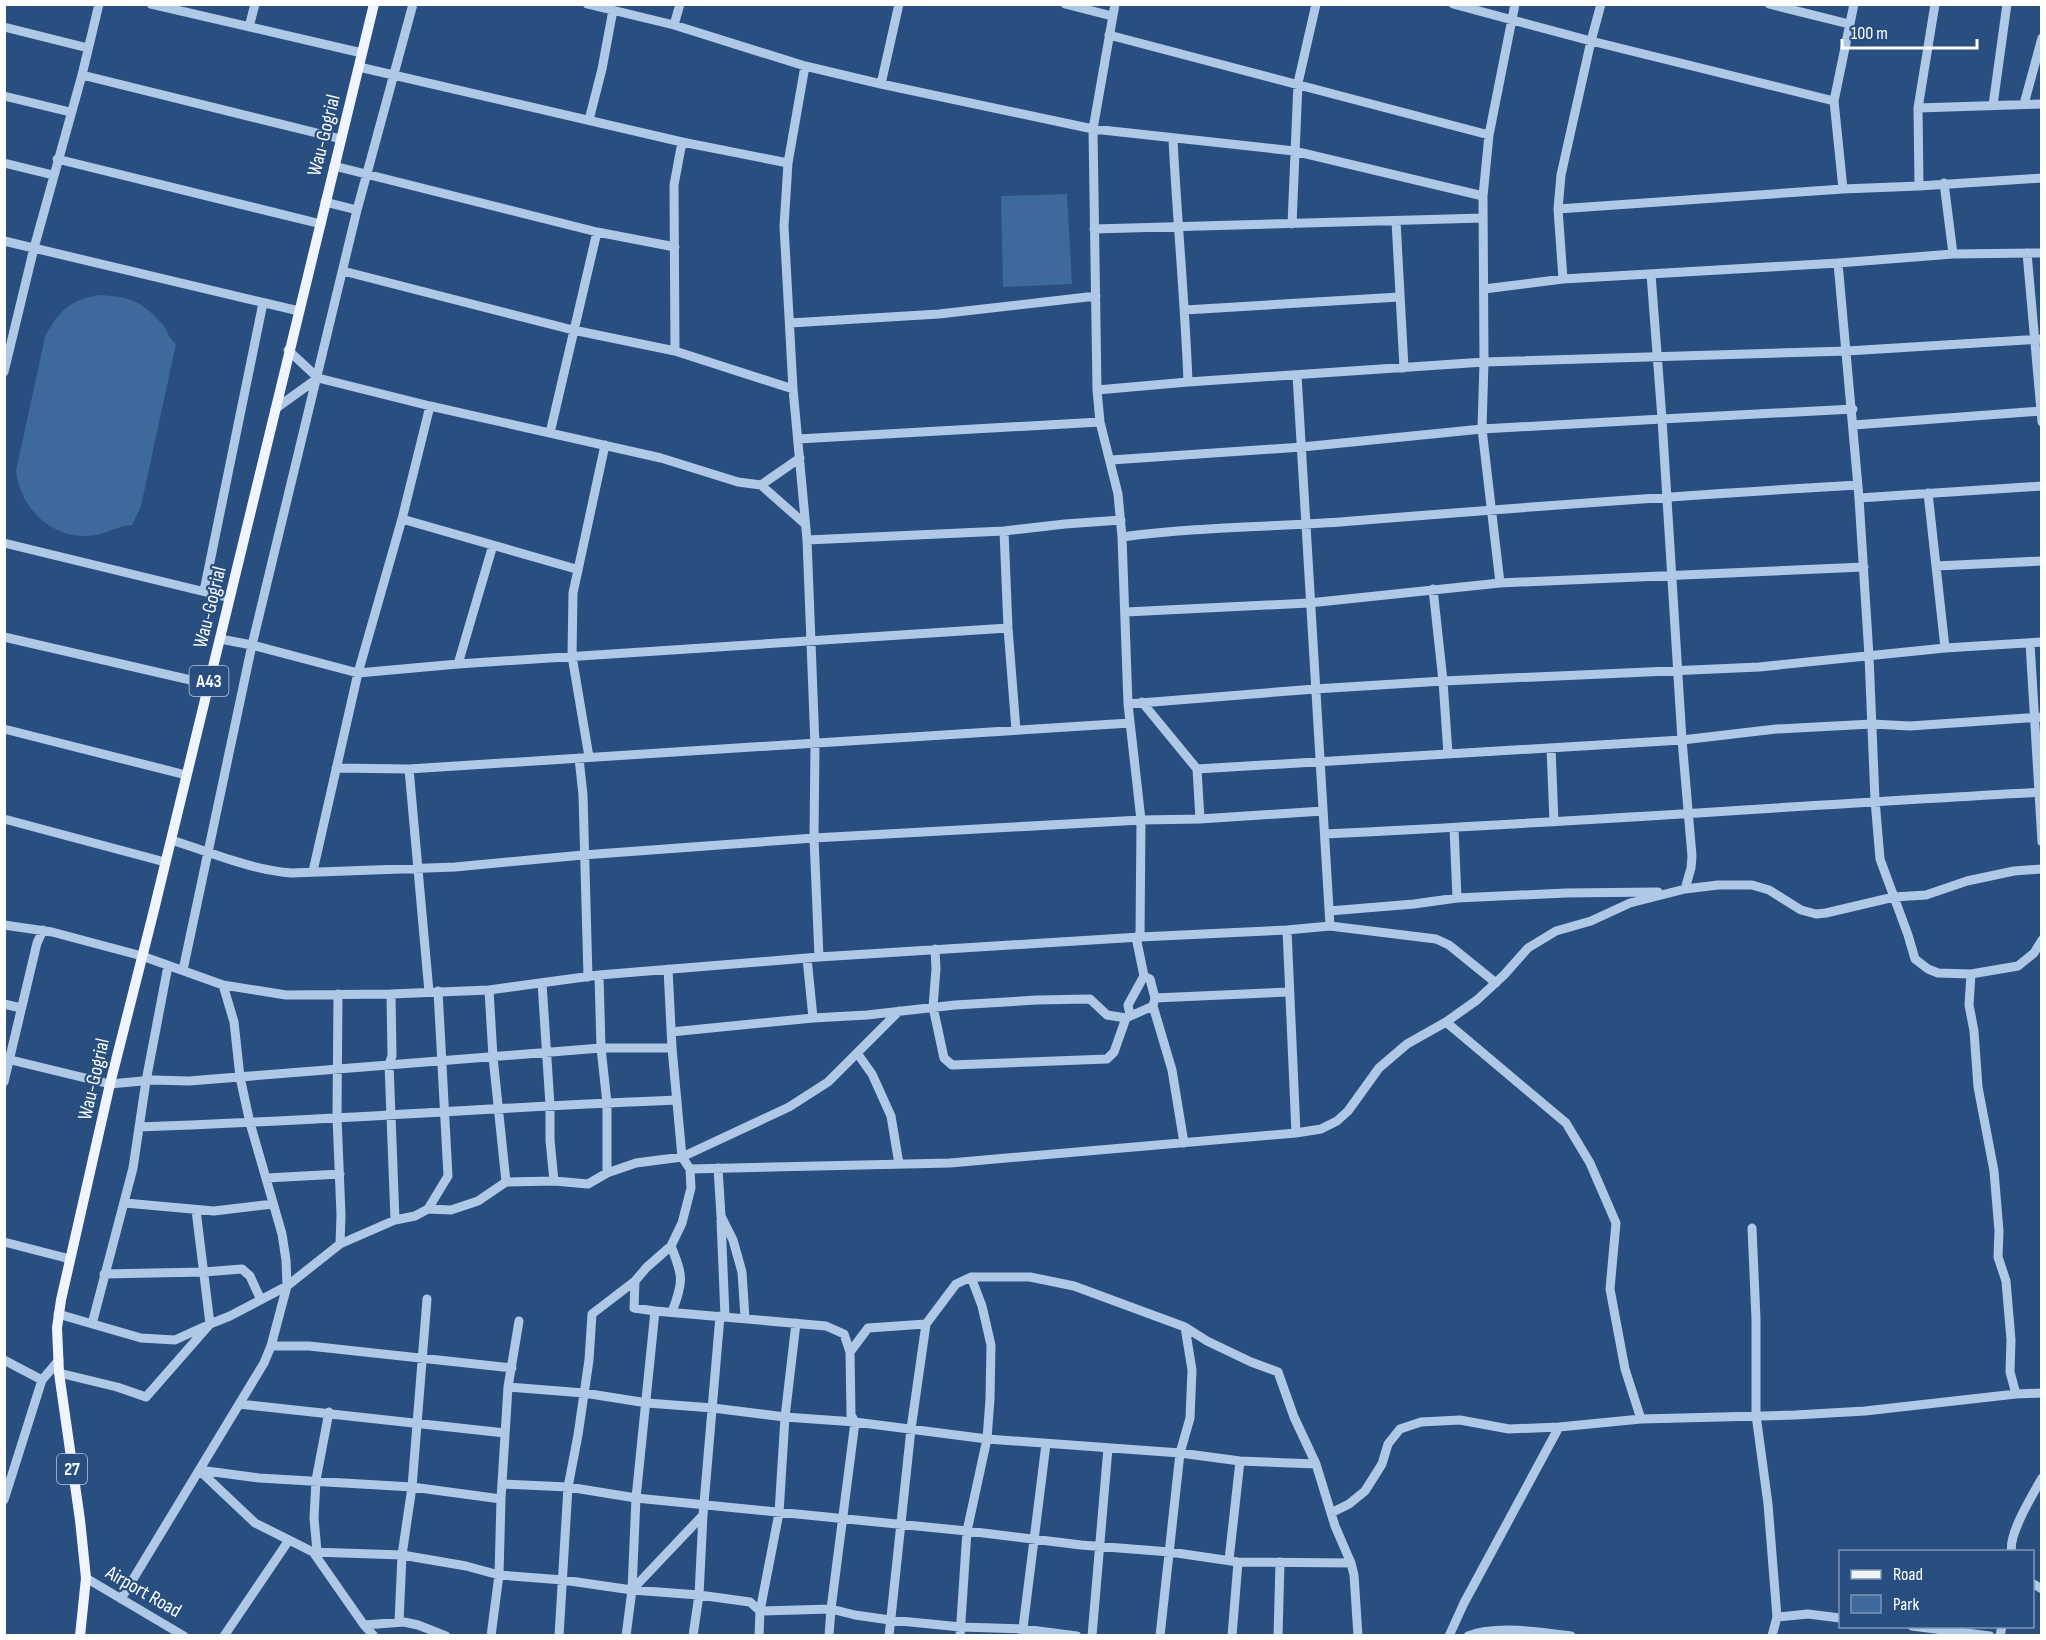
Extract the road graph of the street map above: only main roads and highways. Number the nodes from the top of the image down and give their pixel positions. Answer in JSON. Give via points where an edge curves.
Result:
{"nodes":[{"id":1,"x":374,"y":4,"type":"edge"},
{"id":2,"x":59,"y":1360,"type":"joint"},
{"id":3,"x":80,"y":1635,"type":"edge"}],
"edges":[{"from":1,"to":2,"type":"main road","name":"Wau-Gogrial","number":"A43","via":[[110,1084],[58,1314]]},
{"from":2,"to":3,"type":"main road","number":"27","via":[[86,1578]]}]}
